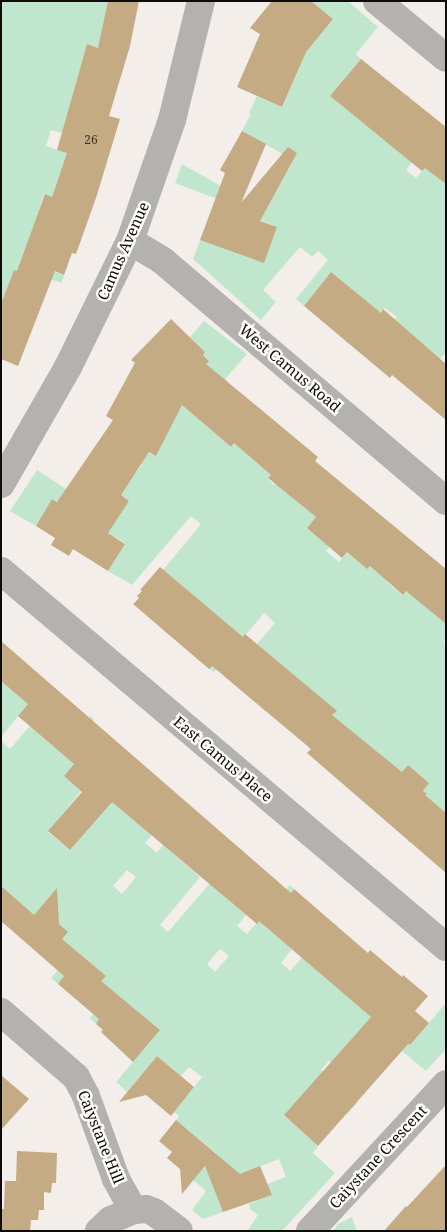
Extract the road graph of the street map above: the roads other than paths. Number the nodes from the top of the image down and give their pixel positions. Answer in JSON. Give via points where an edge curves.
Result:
{"nodes":[{"id":1,"x":201,"y":1,"type":"edge"},
{"id":2,"x":377,"y":1,"type":"edge"},
{"id":3,"x":446,"y":58,"type":"edge"},
{"id":4,"x":130,"y":241,"type":"junction"},
{"id":5,"x":1,"y":484,"type":"edge"},
{"id":6,"x":446,"y":501,"type":"edge"},
{"id":7,"x":1,"y":571,"type":"edge"},
{"id":8,"x":446,"y":948,"type":"edge"},
{"id":9,"x":1,"y":1012,"type":"edge"},
{"id":10,"x":446,"y":1084,"type":"edge"},
{"id":11,"x":133,"y":1210,"type":"junction"},
{"id":12,"x":99,"y":1231,"type":"edge"},
{"id":13,"x":179,"y":1231,"type":"edge"},
{"id":14,"x":310,"y":1231,"type":"edge"}],
"edges":[{"from":1,"to":4,"type":"street","name":"Camus Avenue","via":[[172,120]]},
{"from":2,"to":3,"type":"street"},
{"from":4,"to":5,"type":"street","name":"Camus Avenue","via":[[68,367]]},
{"from":4,"to":6,"type":"street","name":"West Camus Road","via":[[163,261]]},
{"from":7,"to":8,"type":"street","name":"East Camus Place"},
{"from":9,"to":11,"type":"street","name":"Caiystane Hill","via":[[76,1077],[116,1178]]},
{"from":10,"to":14,"type":"street","name":"Caiystane Crescent"},
{"from":11,"to":12,"type":"street","via":[[111,1220]]},
{"from":11,"to":13,"type":"street","via":[[154,1212]]}]}
